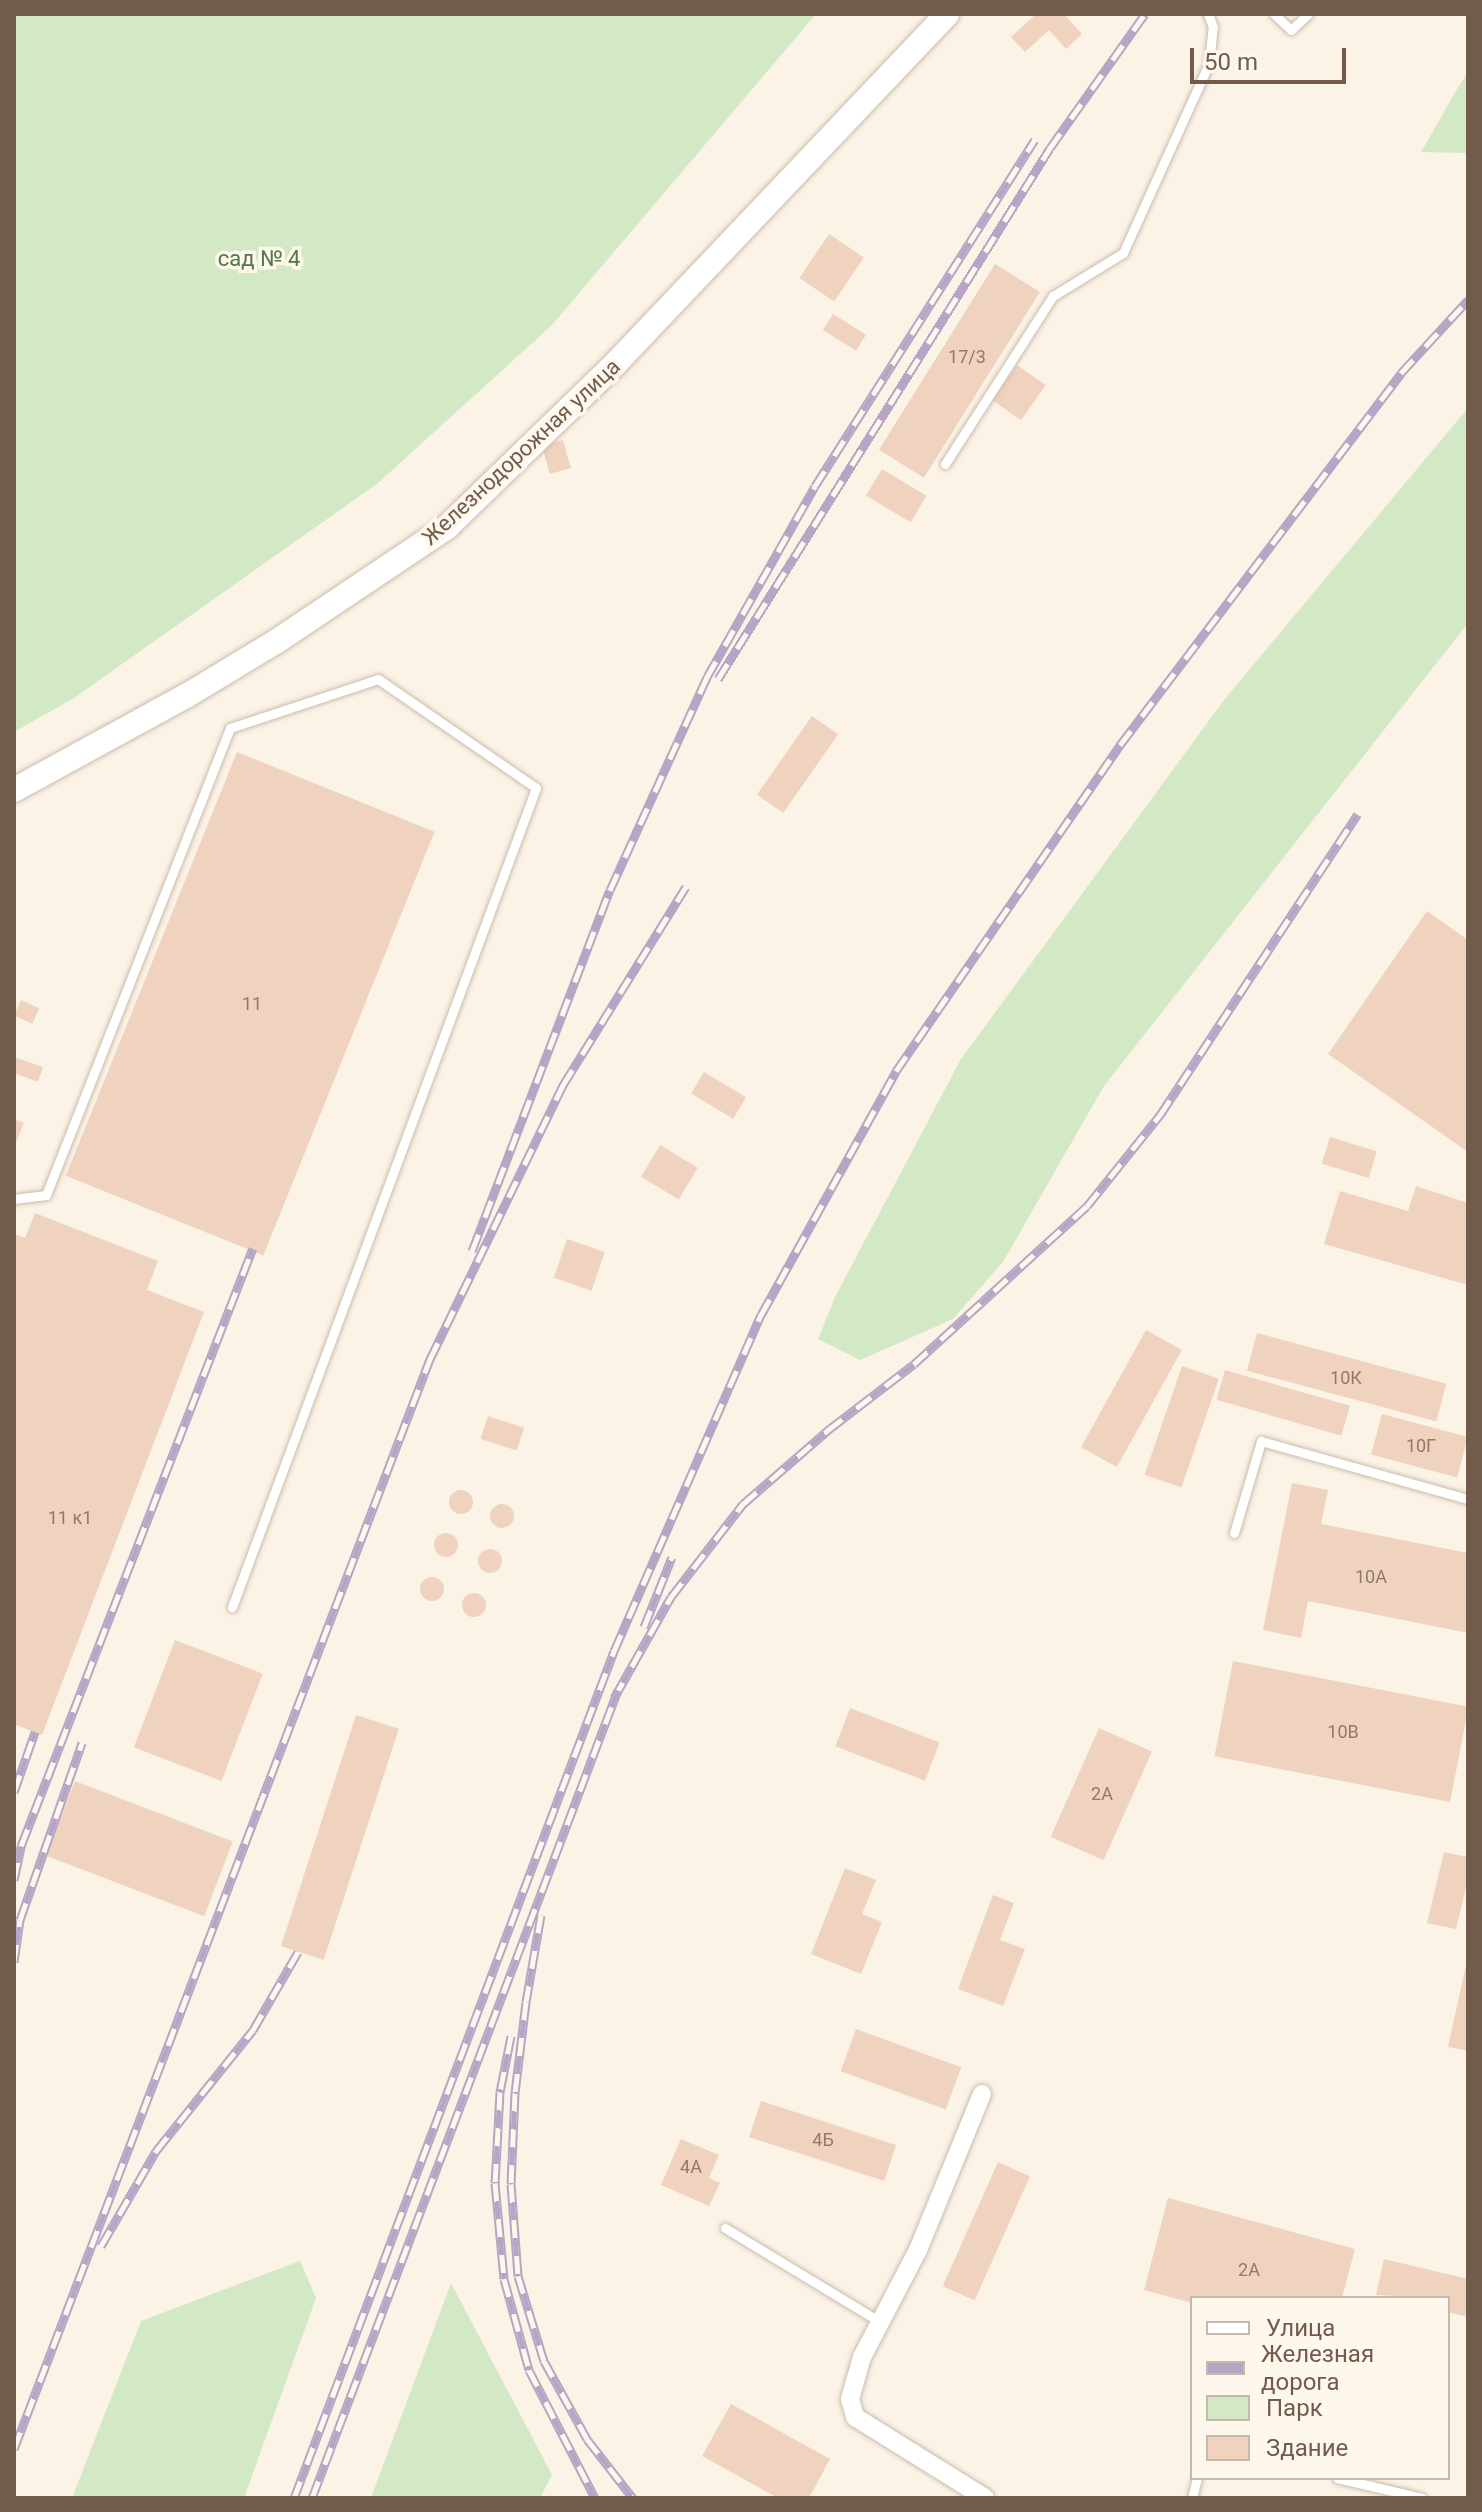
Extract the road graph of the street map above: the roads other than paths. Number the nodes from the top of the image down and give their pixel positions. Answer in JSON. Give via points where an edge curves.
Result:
{"nodes":[{"id":1,"x":947,"y":14,"type":"edge"},
{"id":2,"x":1208,"y":14,"type":"edge"},
{"id":3,"x":1274,"y":14,"type":"edge"},
{"id":4,"x":1308,"y":14,"type":"edge"},
{"id":5,"x":945,"y":464,"type":"dead end"},
{"id":6,"x":14,"y":790,"type":"edge"},
{"id":7,"x":14,"y":1199,"type":"edge"},
{"id":8,"x":1468,"y":1499,"type":"edge"},
{"id":9,"x":1234,"y":1533,"type":"dead end"},
{"id":10,"x":232,"y":1607,"type":"dead end"},
{"id":11,"x":982,"y":2094,"type":"dead end"},
{"id":12,"x":725,"y":2228,"type":"dead end"},
{"id":13,"x":882,"y":2323,"type":"junction"},
{"id":14,"x":1346,"y":2480,"type":"edge"},
{"id":15,"x":985,"y":2498,"type":"edge"},
{"id":16,"x":1422,"y":2498,"type":"edge"}],
"edges":[{"from":1,"to":6,"type":"street","name":"Железнодорожная улица","via":[[616,363],[447,527],[277,641]]},
{"from":2,"to":5,"type":"lane","via":[[1213,27],[1209,63],[1123,253],[1053,296]]},
{"from":3,"to":4,"type":"lane","via":[[1291,30]]},
{"from":7,"to":10,"type":"lane","via":[[46,1195],[230,728],[378,679],[536,788]]},
{"from":8,"to":9,"type":"lane","via":[[1261,1441]]},
{"from":11,"to":13,"type":"street"},
{"from":12,"to":13,"type":"lane"},
{"from":13,"to":15,"type":"street","via":[[853,2380],[850,2399],[855,2417]]},
{"from":14,"to":16,"type":"lane"}]}
